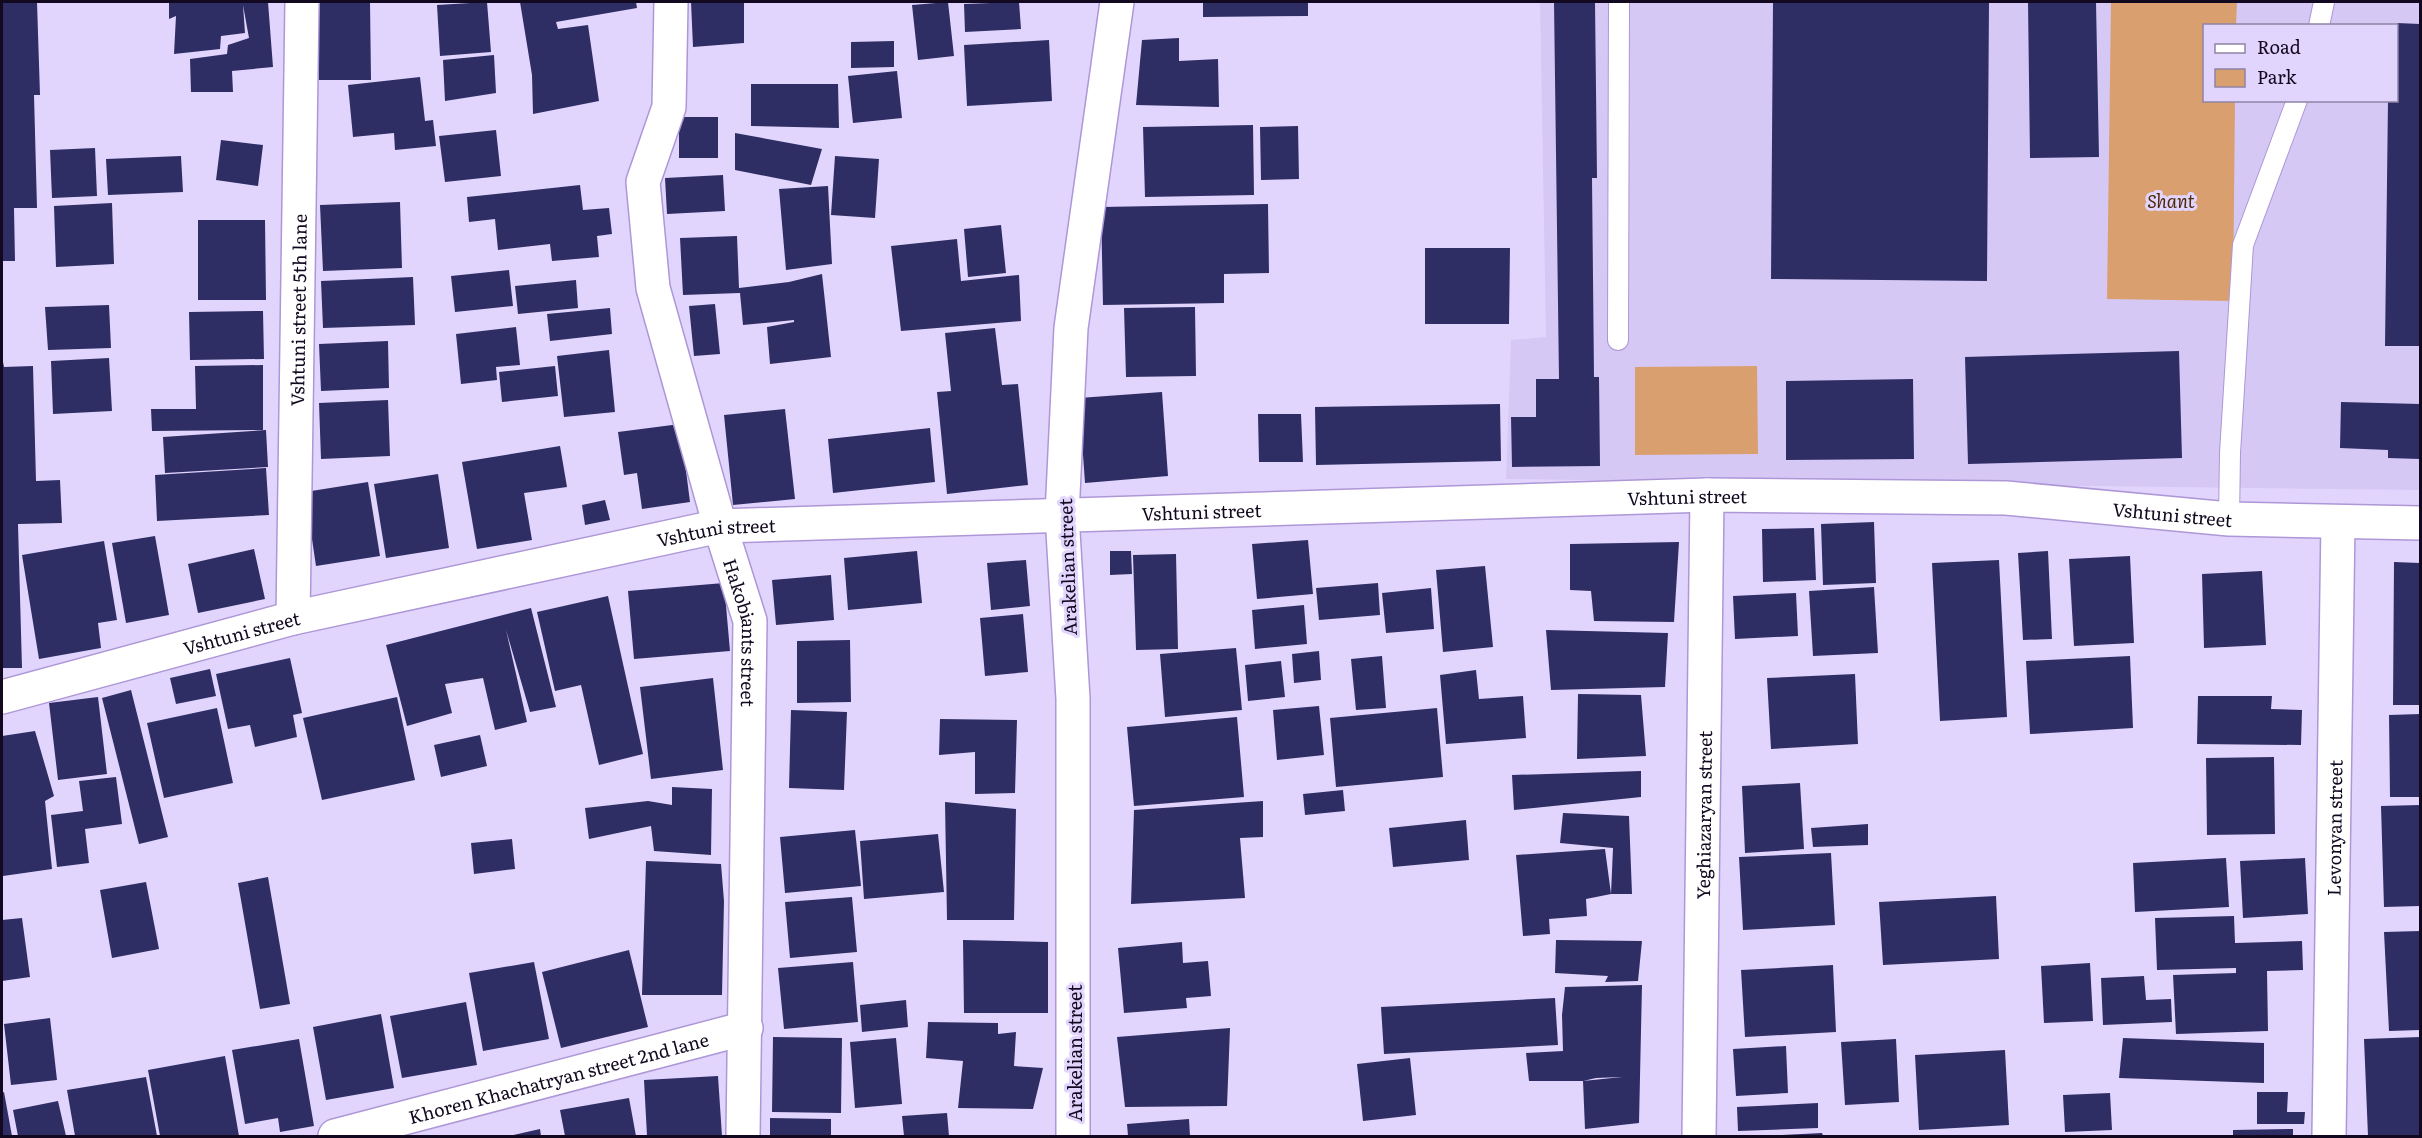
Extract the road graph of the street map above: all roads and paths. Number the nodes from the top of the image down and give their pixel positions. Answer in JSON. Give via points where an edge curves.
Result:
{"nodes":[{"id":1,"x":302,"y":2,"type":"edge"},
{"id":2,"x":671,"y":2,"type":"edge"},
{"id":3,"x":1117,"y":2,"type":"edge"},
{"id":4,"x":1619,"y":2,"type":"edge"},
{"id":5,"x":2324,"y":2,"type":"edge"},
{"id":6,"x":2319,"y":24,"type":"edge"},
{"id":7,"x":2296,"y":102,"type":"edge"},
{"id":8,"x":1618,"y":340,"type":"dead end"},
{"id":9,"x":1707,"y":495,"type":"junction"},
{"id":10,"x":1062,"y":514,"type":"junction"},
{"id":11,"x":2229,"y":519,"type":"junction"},
{"id":12,"x":2338,"y":522,"type":"junction"},
{"id":13,"x":2421,"y":523,"type":"edge"},
{"id":14,"x":720,"y":526,"type":"junction"},
{"id":15,"x":293,"y":618,"type":"junction"},
{"id":16,"x":2,"y":698,"type":"edge"},
{"id":17,"x":746,"y":1028,"type":"junction"},
{"id":18,"x":335,"y":1137,"type":"edge"},
{"id":19,"x":743,"y":1137,"type":"edge"},
{"id":20,"x":1073,"y":1137,"type":"edge"},
{"id":21,"x":1700,"y":1137,"type":"edge"},
{"id":22,"x":2329,"y":1137,"type":"edge"}],
"edges":[{"from":1,"to":15,"type":"street","name":"Vshtuni street 5th lane"},
{"from":2,"to":14,"type":"street","name":"Hakobiants street","via":[[669,106],[643,182],[653,288]]},
{"from":3,"to":10,"type":"street","name":"Arakelian street","via":[[1071,328]]},
{"from":4,"to":8,"type":"lane"},
{"from":5,"to":6,"type":"lane"},
{"from":7,"to":11,"type":"lane","via":[[2243,245]]},
{"from":9,"to":10,"type":"street","name":"Vshtuni street"},
{"from":9,"to":11,"type":"street","name":"Vshtuni street","via":[[2006,498]]},
{"from":9,"to":21,"type":"street","name":"Yeghiazaryan street"},
{"from":10,"to":14,"type":"street","name":"Vshtuni street"},
{"from":10,"to":20,"type":"street","name":"Arakelian street","via":[[1073,699]]},
{"from":11,"to":12,"type":"street","name":"Vshtuni street"},
{"from":12,"to":13,"type":"street","name":"Vshtuni street"},
{"from":12,"to":22,"type":"street","name":"Levonyan street"},
{"from":14,"to":15,"type":"street","name":"Vshtuni street"},
{"from":14,"to":17,"type":"street","name":"Hakobiants street","via":[[750,621]]},
{"from":15,"to":16,"type":"street","name":"Vshtuni street"},
{"from":17,"to":18,"type":"street","name":"Khoren Khachatryan street 2nd lane"},
{"from":17,"to":19,"type":"street","name":"Hakobiants street"}]}
